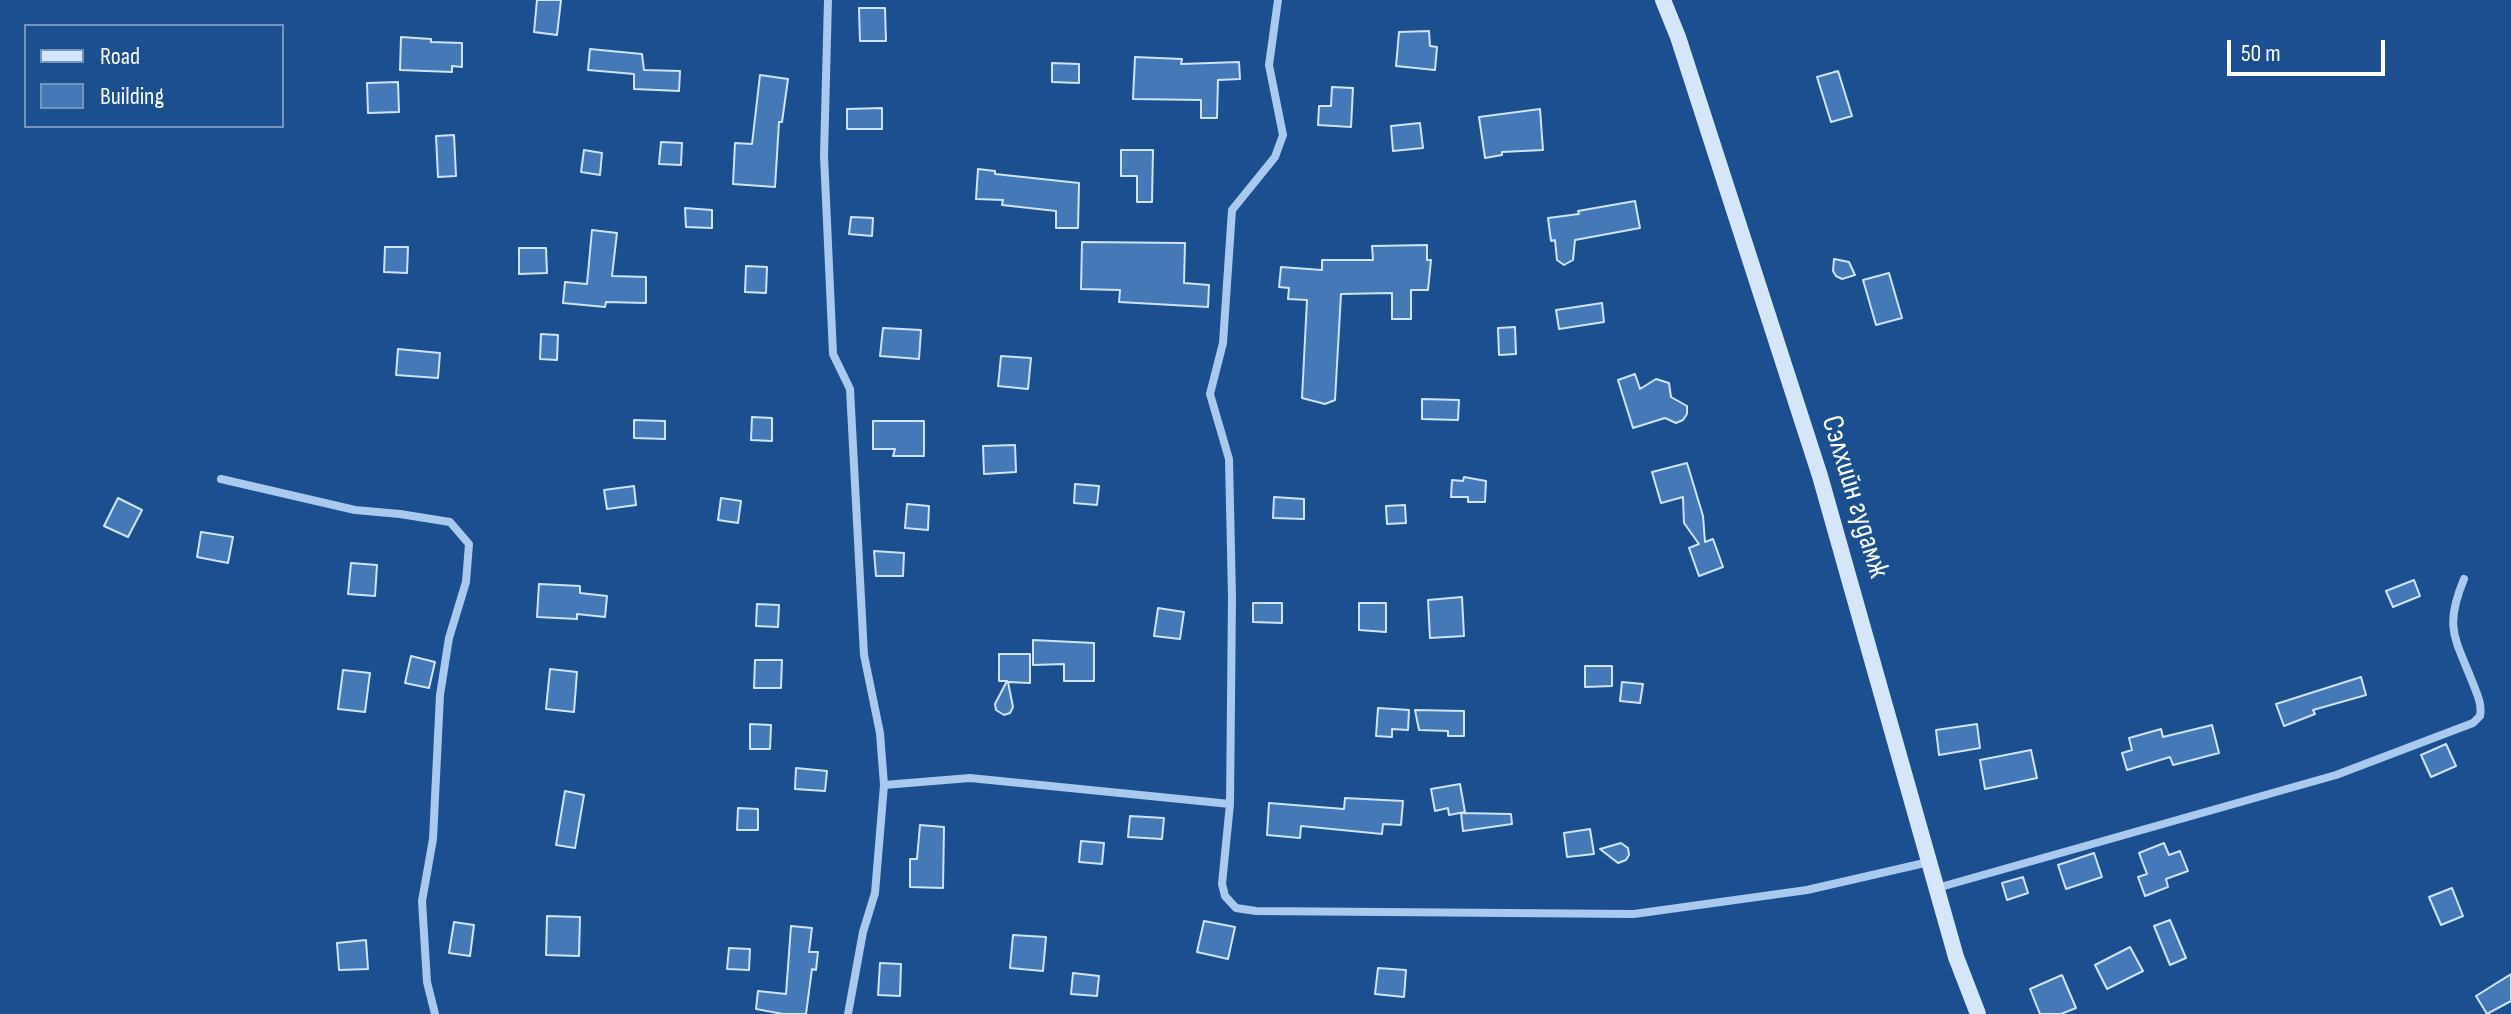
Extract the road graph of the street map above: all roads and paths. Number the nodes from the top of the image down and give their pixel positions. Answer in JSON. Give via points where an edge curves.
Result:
{"nodes":[{"id":1,"x":828,"y":0,"type":"edge"},
{"id":2,"x":1278,"y":0,"type":"edge"},
{"id":3,"x":1663,"y":0,"type":"edge"},
{"id":4,"x":221,"y":479,"type":"dead end"},
{"id":5,"x":2464,"y":579,"type":"dead end"},
{"id":6,"x":884,"y":785,"type":"junction"},
{"id":7,"x":1230,"y":804,"type":"junction"},
{"id":8,"x":1929,"y":862,"type":"junction"},
{"id":9,"x":1936,"y":888,"type":"junction"},
{"id":10,"x":435,"y":1014,"type":"edge"},
{"id":11,"x":848,"y":1014,"type":"edge"},
{"id":12,"x":1978,"y":1014,"type":"edge"}],
"edges":[{"from":1,"to":6,"type":"street","via":[[824,156],[833,354],[850,389],[864,655]]},
{"from":2,"to":7,"type":"street","via":[[1269,65],[1283,135],[1275,157],[1232,210],[1223,343],[1210,394],[1229,459]]},
{"from":3,"to":8,"type":"main road","name":"Сэлхийн гудамж","via":[[1820,476]]},
{"from":4,"to":10,"type":"street","via":[[355,510],[450,522],[469,544],[466,582],[449,638],[440,695],[433,839],[422,901],[427,982]]},
{"from":5,"to":9,"type":"street","via":[[2451,624],[2480,701],[2477,721],[2336,775]]},
{"from":6,"to":7,"type":"street","via":[[970,778]]},
{"from":6,"to":11,"type":"street","via":[[875,893]]},
{"from":7,"to":8,"type":"street","via":[[1222,884],[1236,908],[1256,911],[1634,914],[1807,890]]},
{"from":8,"to":9,"type":"main road","name":"Сэлхийн гудамж"},
{"from":9,"to":12,"type":"main road","name":"Сэлхийн гудамж"}]}
